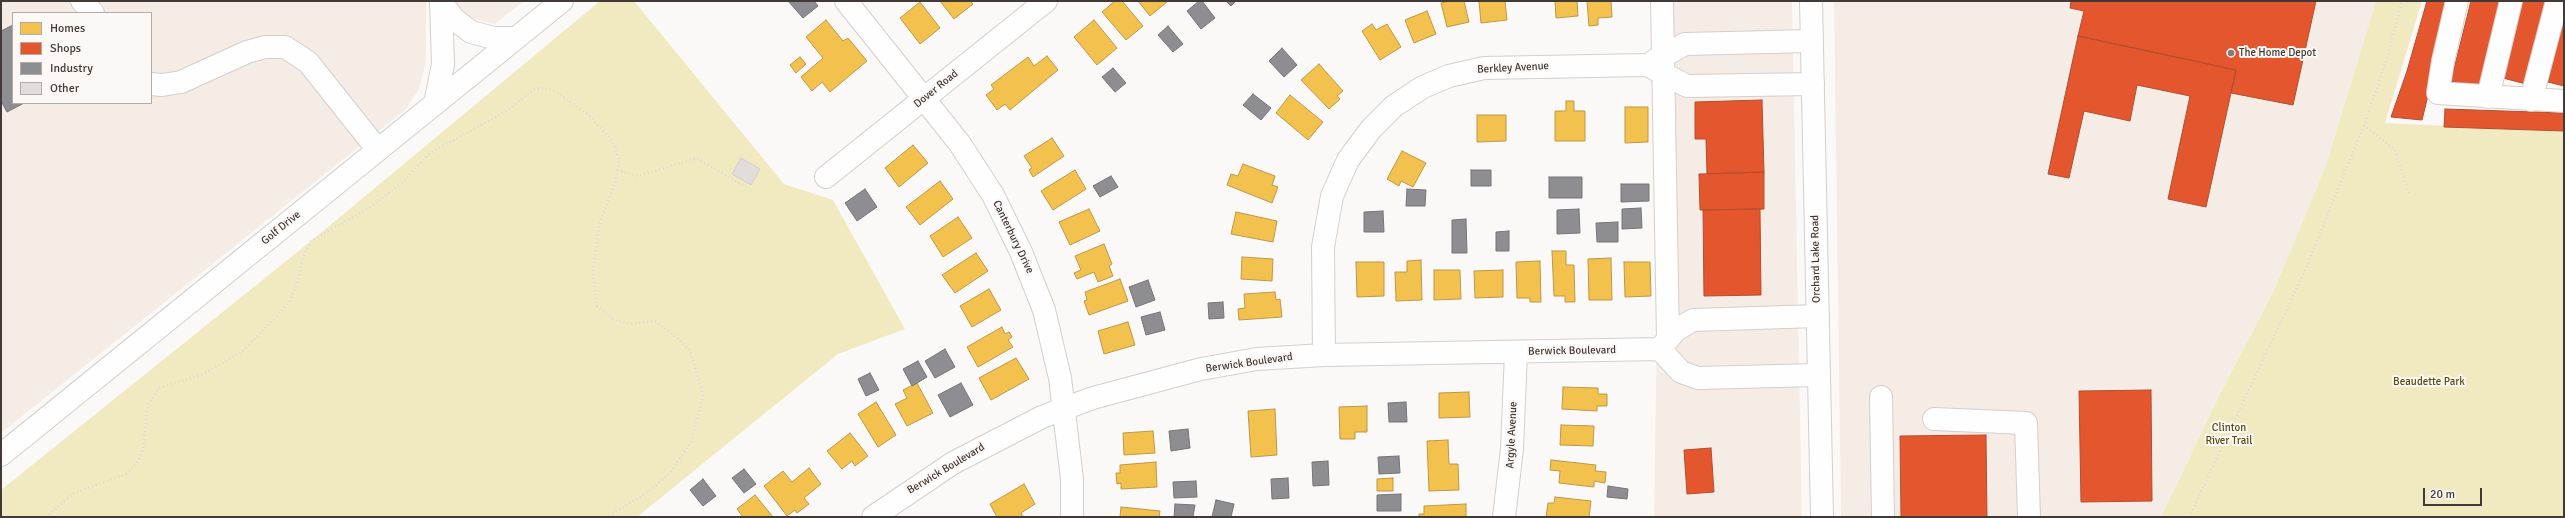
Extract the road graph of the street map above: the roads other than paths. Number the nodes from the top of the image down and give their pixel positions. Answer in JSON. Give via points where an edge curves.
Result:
{"nodes":[{"id":1,"x":82,"y":1,"type":"edge"},
{"id":2,"x":562,"y":1,"type":"edge"},
{"id":3,"x":846,"y":1,"type":"edge"},
{"id":4,"x":1046,"y":1,"type":"edge"},
{"id":5,"x":1662,"y":1,"type":"edge"},
{"id":6,"x":1811,"y":1,"type":"edge"},
{"id":7,"x":2457,"y":1,"type":"edge"},
{"id":8,"x":2511,"y":1,"type":"edge"},
{"id":9,"x":2557,"y":1,"type":"edge"},
{"id":10,"x":441,"y":2,"type":"edge"},
{"id":11,"x":92,"y":12,"type":"edge"},
{"id":12,"x":516,"y":38,"type":"junction"},
{"id":13,"x":1812,"y":41,"type":"junction"},
{"id":14,"x":1658,"y":65,"type":"junction"},
{"id":15,"x":152,"y":84,"type":"edge"},
{"id":16,"x":1813,"y":84,"type":"junction"},
{"id":17,"x":2488,"y":97,"type":"junction"},
{"id":18,"x":925,"y":98,"type":"junction"},
{"id":19,"x":2531,"y":100,"type":"junction"},
{"id":20,"x":2564,"y":102,"type":"edge"},
{"id":21,"x":435,"y":104,"type":"junction"},
{"id":22,"x":378,"y":150,"type":"junction"},
{"id":23,"x":826,"y":177,"type":"dead end"},
{"id":24,"x":1818,"y":316,"type":"junction"},
{"id":25,"x":1664,"y":344,"type":"junction"},
{"id":26,"x":1516,"y":352,"type":"junction"},
{"id":27,"x":1324,"y":354,"type":"junction"},
{"id":28,"x":1817,"y":375,"type":"junction"},
{"id":29,"x":1881,"y":397,"type":"dead end"},
{"id":30,"x":1066,"y":408,"type":"junction"},
{"id":31,"x":1934,"y":419,"type":"dead end"},
{"id":32,"x":1,"y":455,"type":"edge"},
{"id":33,"x":873,"y":517,"type":"edge"},
{"id":34,"x":1072,"y":517,"type":"edge"},
{"id":35,"x":1504,"y":517,"type":"edge"},
{"id":36,"x":1822,"y":517,"type":"edge"},
{"id":37,"x":1883,"y":517,"type":"edge"},
{"id":38,"x":2029,"y":517,"type":"edge"}],
"edges":[{"from":1,"to":11,"type":"street"},
{"from":2,"to":12,"type":"street","name":"Golf Drive"},
{"from":3,"to":18,"type":"street","name":"Canterbury Drive"},
{"from":4,"to":18,"type":"street","name":"Dover Road"},
{"from":5,"to":14,"type":"street"},
{"from":6,"to":13,"type":"street","name":"Orchard Lake Road"},
{"from":7,"to":17,"type":"street","via":[[2438,93]]},
{"from":8,"to":17,"type":"street"},
{"from":9,"to":19,"type":"street"},
{"from":10,"to":12,"type":"street","via":[[454,19],[472,32],[494,38]]},
{"from":10,"to":21,"type":"street","via":[[443,64]]},
{"from":12,"to":21,"type":"street","name":"Golf Drive"},
{"from":13,"to":14,"type":"street","name":"Berkley Avenue","via":[[1685,44]]},
{"from":13,"to":16,"type":"street","name":"Orchard Lake Road"},
{"from":14,"to":16,"type":"street","name":"Berkley Avenue","via":[[1687,86]]},
{"from":14,"to":25,"type":"street"},
{"from":14,"to":27,"type":"street","name":"Berkley Avenue","via":[[1484,68],[1432,82],[1390,109],[1371,128],[1348,160],[1329,207],[1323,247]]},
{"from":15,"to":22,"type":"street","via":[[181,82],[247,52],[265,47],[285,47],[308,62]]},
{"from":16,"to":24,"type":"street","name":"Orchard Lake Road"},
{"from":17,"to":19,"type":"street"},
{"from":18,"to":23,"type":"street","name":"Dover Road"},
{"from":18,"to":30,"type":"street","name":"Canterbury Drive","via":[[977,170],[1021,252],[1044,310],[1054,345]]},
{"from":19,"to":20,"type":"street"},
{"from":21,"to":22,"type":"street","name":"Golf Drive"},
{"from":22,"to":32,"type":"street","name":"Golf Drive"},
{"from":24,"to":25,"type":"street","via":[[1693,320],[1676,330]]},
{"from":24,"to":28,"type":"street","name":"Orchard Lake Road"},
{"from":25,"to":26,"type":"street","name":"Berwick Boulevard"},
{"from":25,"to":28,"type":"street","via":[[1681,372],[1698,378]]},
{"from":26,"to":27,"type":"street","name":"Berwick Boulevard"},
{"from":26,"to":35,"type":"street","name":"Argyle Avenue","via":[[1512,449]]},
{"from":27,"to":30,"type":"street","name":"Berwick Boulevard","via":[[1257,359],[1200,369]]},
{"from":28,"to":36,"type":"street","name":"Orchard Lake Road"},
{"from":29,"to":37,"type":"street"},
{"from":30,"to":33,"type":"street","name":"Berwick Boulevard","via":[[979,448]]},
{"from":30,"to":34,"type":"street","name":"Canterbury Drive","via":[[1072,478]]},
{"from":31,"to":38,"type":"street","via":[[2026,423]]}]}
